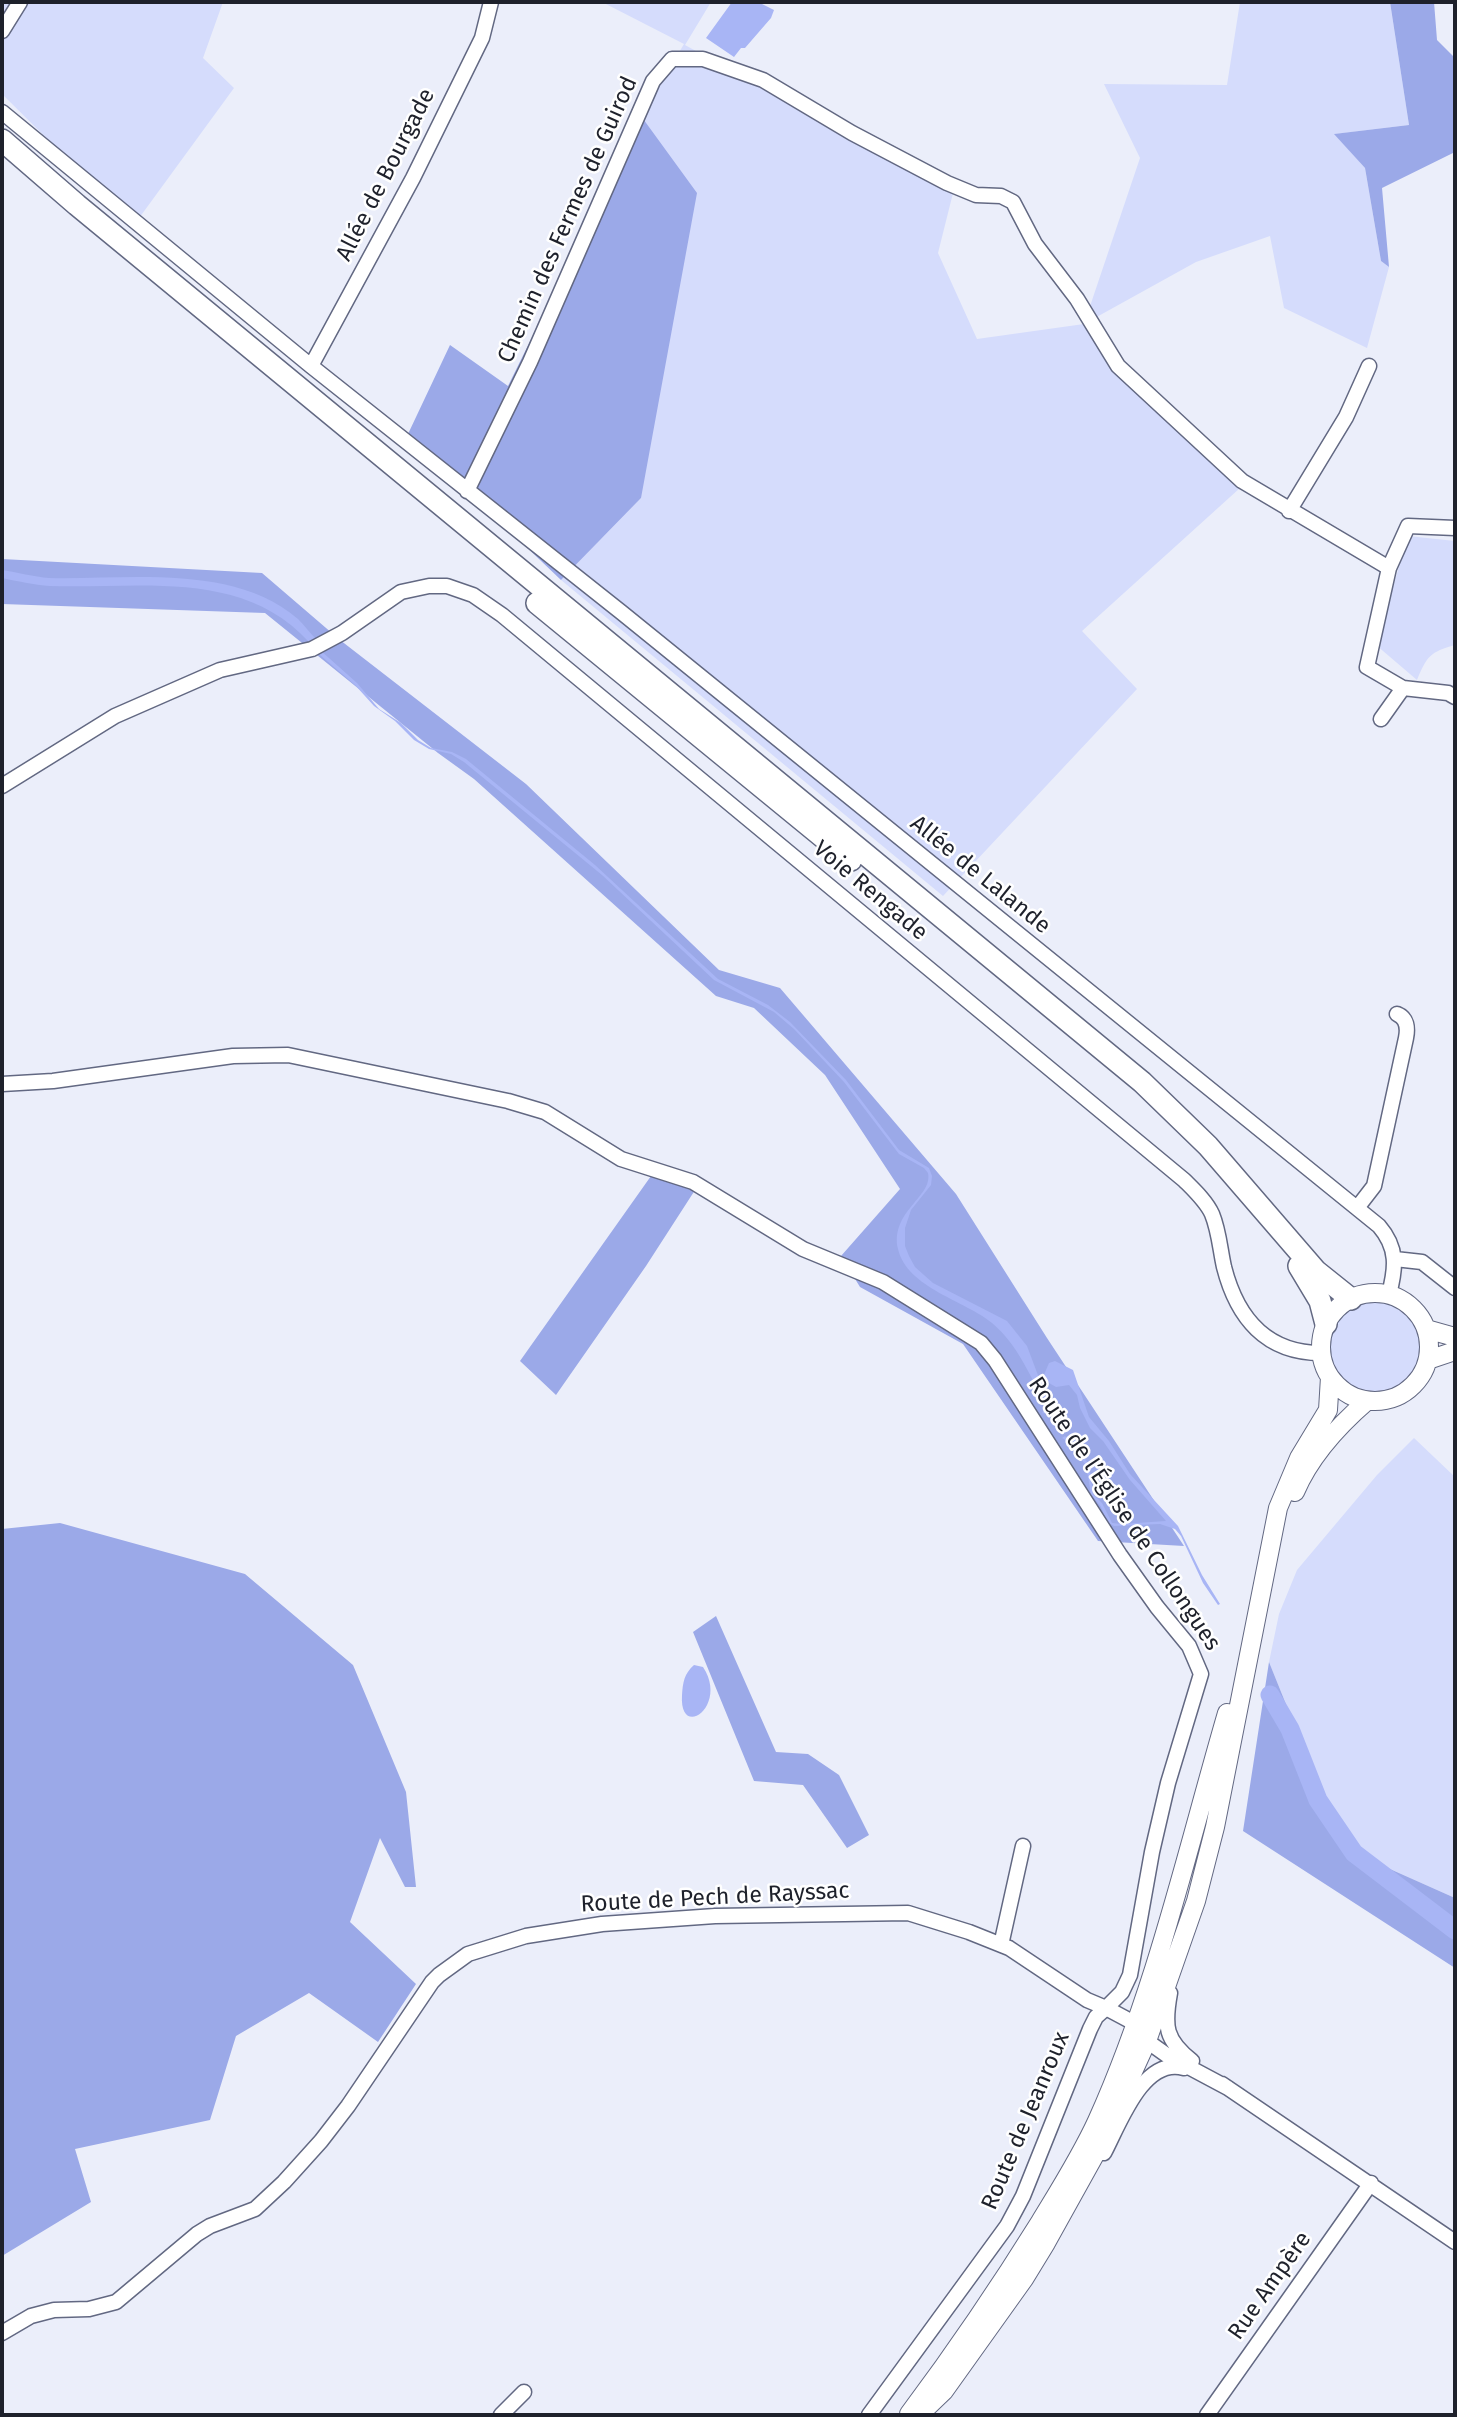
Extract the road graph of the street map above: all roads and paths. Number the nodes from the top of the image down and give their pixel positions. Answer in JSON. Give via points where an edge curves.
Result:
{"nodes":[{"id":1,"x":20,"y":2,"type":"edge"},
{"id":2,"x":491,"y":2,"type":"edge"},
{"id":3,"x":2,"y":31,"type":"edge"},
{"id":4,"x":2,"y":112,"type":"edge"},
{"id":5,"x":2,"y":139,"type":"edge"},
{"id":6,"x":2,"y":157,"type":"edge"},
{"id":7,"x":311,"y":366,"type":"junction"},
{"id":8,"x":1369,"y":366,"type":"dead end"},
{"id":9,"x":467,"y":491,"type":"junction"},
{"id":10,"x":1289,"y":510,"type":"junction"},
{"id":11,"x":1455,"y":528,"type":"edge"},
{"id":12,"x":1389,"y":568,"type":"junction"},
{"id":13,"x":1403,"y":688,"type":"junction"},
{"id":14,"x":1455,"y":696,"type":"edge"},
{"id":15,"x":1381,"y":719,"type":"dead end"},
{"id":16,"x":2,"y":786,"type":"edge"},
{"id":17,"x":1397,"y":1014,"type":"dead end"},
{"id":18,"x":2,"y":1084,"type":"edge"},
{"id":19,"x":1357,"y":1208,"type":"junction"},
{"id":20,"x":1395,"y":1259,"type":"junction"},
{"id":21,"x":1455,"y":1288,"type":"edge"},
{"id":22,"x":1389,"y":1294,"type":"junction"},
{"id":23,"x":1351,"y":1298,"type":"junction"},
{"id":24,"x":1326,"y":1324,"type":"junction"},
{"id":25,"x":1426,"y":1328,"type":"junction"},
{"id":26,"x":1455,"y":1337,"type":"edge"},
{"id":27,"x":1455,"y":1351,"type":"edge"},
{"id":28,"x":1321,"y":1353,"type":"junction"},
{"id":29,"x":1428,"y":1360,"type":"junction"},
{"id":30,"x":1330,"y":1377,"type":"junction"},
{"id":31,"x":1367,"y":1401,"type":"junction"},
{"id":32,"x":1270,"y":1550,"type":"junction"},
{"id":33,"x":1255,"y":1616,"type":"junction"},
{"id":34,"x":1202,"y":1674,"type":"joint"},
{"id":35,"x":1023,"y":1846,"type":"dead end"},
{"id":36,"x":1001,"y":1945,"type":"junction"},
{"id":37,"x":1175,"y":1964,"type":"junction"},
{"id":38,"x":1106,"y":2008,"type":"junction"},
{"id":39,"x":1136,"y":2024,"type":"junction"},
{"id":40,"x":1147,"y":2041,"type":"junction"},
{"id":41,"x":1228,"y":2088,"type":"junction"},
{"id":42,"x":1371,"y":2183,"type":"junction"},
{"id":43,"x":1051,"y":2235,"type":"junction"},
{"id":44,"x":1455,"y":2242,"type":"edge"},
{"id":45,"x":2,"y":2333,"type":"edge"},
{"id":46,"x":524,"y":2392,"type":"dead end"},
{"id":47,"x":500,"y":2415,"type":"edge"},
{"id":48,"x":869,"y":2415,"type":"edge"},
{"id":49,"x":907,"y":2415,"type":"edge"},
{"id":50,"x":919,"y":2415,"type":"edge"},
{"id":51,"x":1207,"y":2415,"type":"edge"}],
"edges":[{"from":1,"to":3,"type":"street"},
{"from":2,"to":7,"type":"street","name":"Allée de Bourgade","via":[[482,38],[413,178]]},
{"from":4,"to":7,"type":"street","name":"Allée de Lalande"},
{"from":5,"to":23,"type":"highway","via":[[1142,1082],[1208,1146],[1316,1271]]},
{"from":6,"to":24,"type":"highway","via":[[684,726],[1133,1092],[1203,1159],[1285,1249],[1311,1284]]},
{"from":7,"to":9,"type":"street","name":"Allée de Lalande"},
{"from":8,"to":10,"type":"street","via":[[1346,417]]},
{"from":9,"to":10,"type":"street","name":"Chemin des Fermes de Guirod","via":[[530,362],[653,81],[672,59],[703,59],[763,80],[947,183],[1013,202],[1035,244],[1077,299],[1118,366],[1242,481]]},
{"from":9,"to":19,"type":"street","name":"Allée de Lalande"},
{"from":10,"to":12,"type":"street","name":"Chemin des Fermes de Guirod"},
{"from":11,"to":12,"type":"street","via":[[1408,527]]},
{"from":12,"to":13,"type":"street","via":[[1367,667]]},
{"from":13,"to":14,"type":"street"},
{"from":13,"to":15,"type":"street"},
{"from":16,"to":28,"type":"street","name":"Voie Rengade","via":[[115,716],[220,670],[312,649],[401,592],[447,586],[473,595],[1184,1180],[1211,1212],[1239,1309],[1284,1348]]},
{"from":17,"to":19,"type":"street","via":[[1406,1022],[1407,1033],[1374,1186]]},
{"from":18,"to":34,"type":"street","name":"Route de l’Église de Collongues","via":[[233,1056],[288,1055],[545,1112],[621,1159],[693,1182],[803,1248],[883,1282],[981,1343],[1120,1555],[1189,1646]]},
{"from":19,"to":20,"type":"street","name":"Allée de Lalande","via":[[1387,1235]]},
{"from":20,"to":21,"type":"street","via":[[1422,1262]]},
{"from":20,"to":22,"type":"street"},
{"from":22,"to":23,"type":"main road"},
{"from":22,"to":25,"type":"main road","via":[[1410,1305]]},
{"from":23,"to":24,"type":"main road"},
{"from":24,"to":28,"type":"main road"},
{"from":25,"to":26,"type":"main road"},
{"from":25,"to":29,"type":"main road"},
{"from":27,"to":29,"type":"main road"},
{"from":28,"to":30,"type":"main road"},
{"from":29,"to":31,"type":"main road","via":[[1414,1385],[1400,1395]]},
{"from":30,"to":31,"type":"main road","via":[[1340,1388]]},
{"from":30,"to":32,"type":"main road","via":[[1328,1410],[1288,1483]]},
{"from":31,"to":32,"type":"main road","via":[[1319,1452],[1297,1486]]},
{"from":32,"to":33,"type":"main road"},
{"from":33,"to":37,"type":"main road","via":[[1215,1827]]},
{"from":33,"to":39,"type":"main road","via":[[1169,1927]]},
{"from":34,"to":38,"type":"street","name":"Route de Jeanroux","via":[[1168,1783],[1130,1975],[1122,1992]]},
{"from":35,"to":36,"type":"street"},
{"from":36,"to":38,"type":"street","name":"Route de Pech de Rayssac"},
{"from":36,"to":45,"type":"street","name":"Route de Pech de Rayssac","via":[[908,1913],[715,1916],[602,1924],[526,1936],[476,1951],[432,1982],[328,2133],[255,2209],[197,2234],[116,2302],[31,2316]]},
{"from":37,"to":40,"type":"main road"},
{"from":37,"to":41,"type":"street","via":[[1166,2014],[1168,2034],[1175,2048]]},
{"from":38,"to":39,"type":"street"},
{"from":38,"to":48,"type":"street","name":"Route de Jeanroux","via":[[1090,2029],[1007,2226]]},
{"from":39,"to":40,"type":"street"},
{"from":39,"to":49,"type":"main road","via":[[1074,2167],[999,2288]]},
{"from":40,"to":41,"type":"street"},
{"from":40,"to":43,"type":"main road","via":[[1096,2153]]},
{"from":41,"to":42,"type":"street"},
{"from":41,"to":43,"type":"street","via":[[1179,2067],[1170,2066],[1148,2078],[1068,2218]]},
{"from":42,"to":44,"type":"street"},
{"from":42,"to":51,"type":"street","name":"Rue Ampère"},
{"from":43,"to":50,"type":"main road","via":[[944,2391]]},
{"from":46,"to":47,"type":"street"}]}
